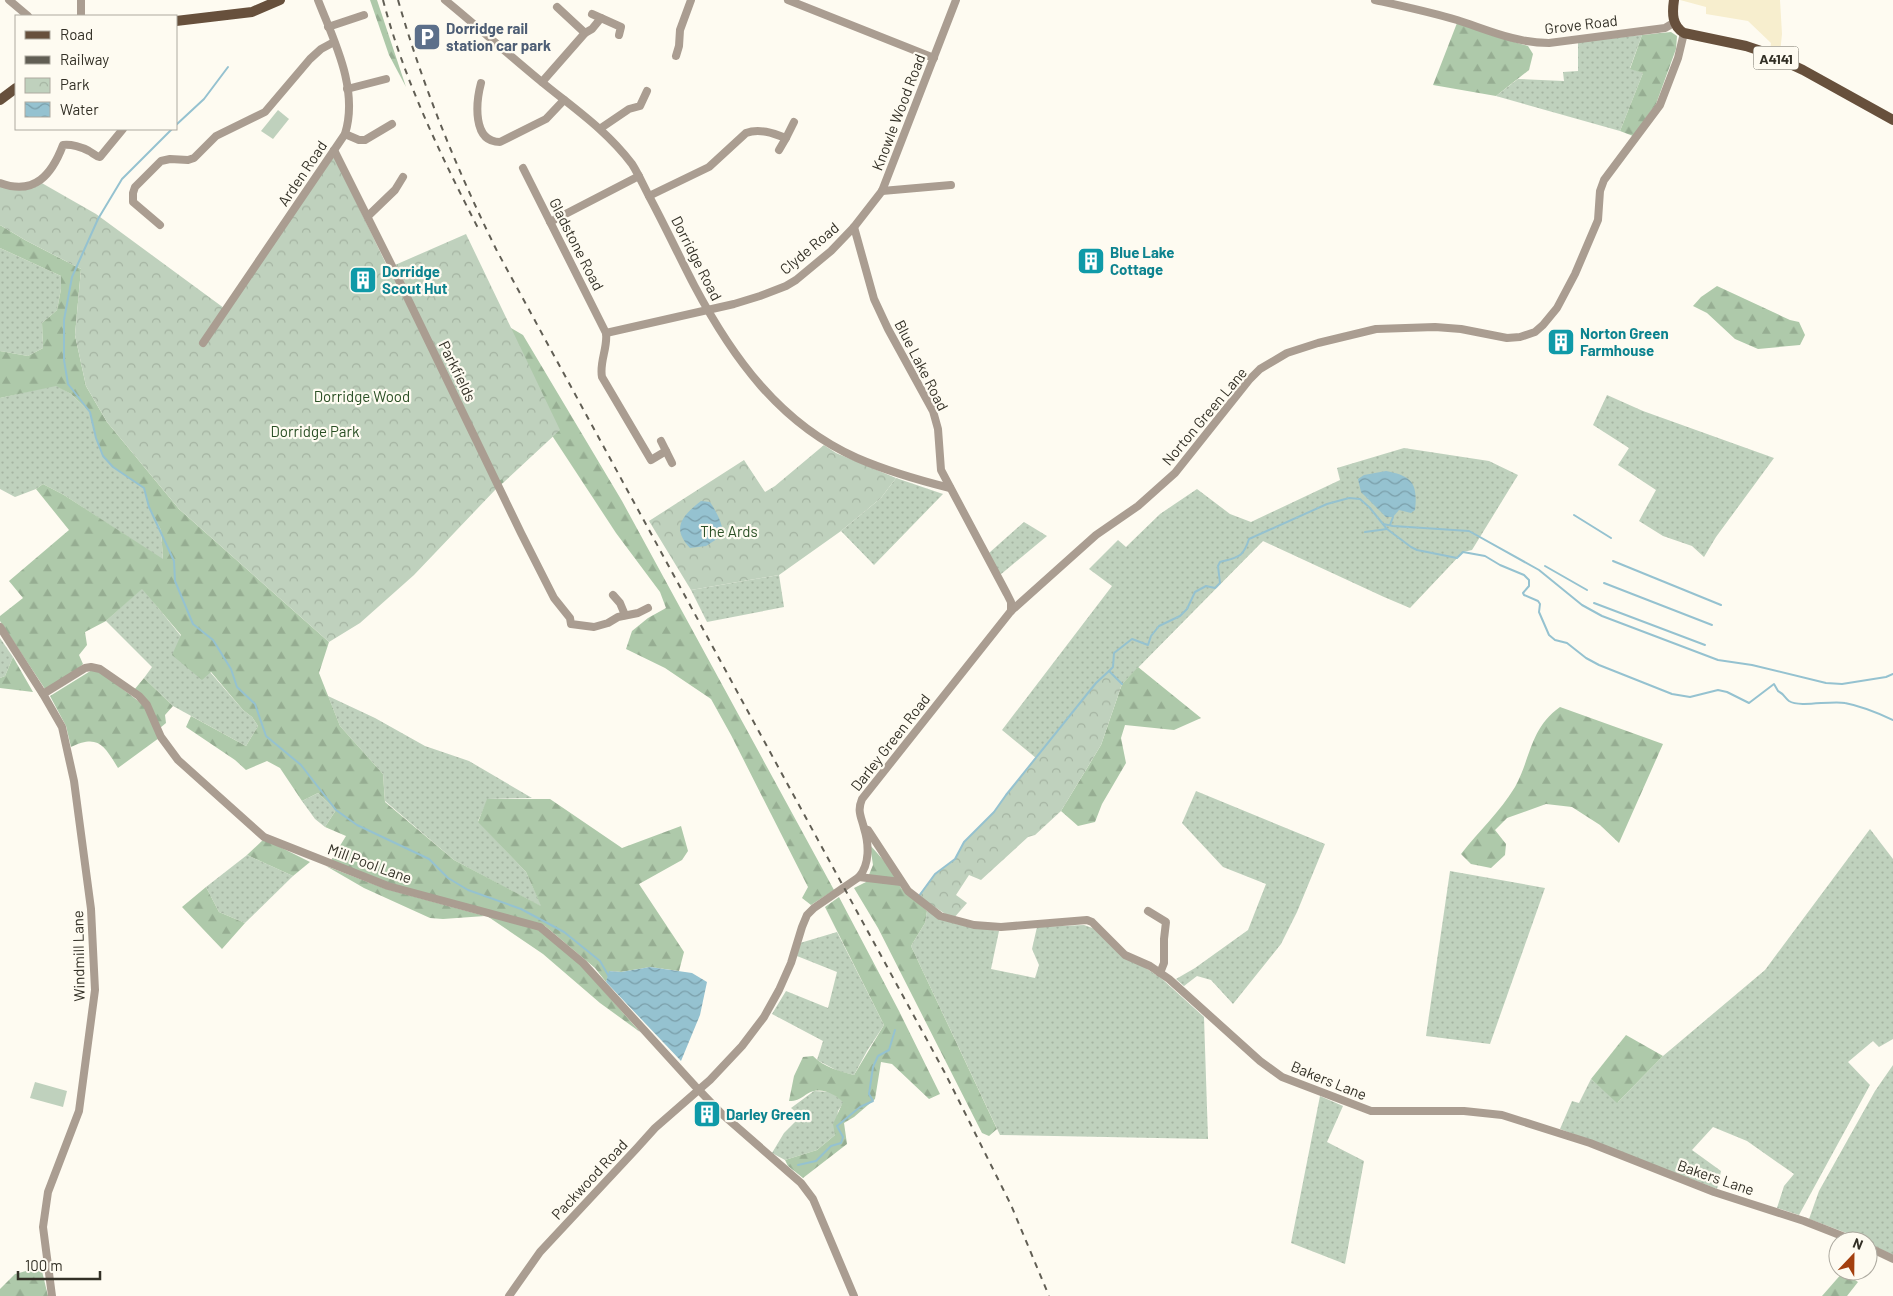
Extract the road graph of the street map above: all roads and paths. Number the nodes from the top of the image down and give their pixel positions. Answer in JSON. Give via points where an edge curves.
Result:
{"nodes":[{"id":1,"x":9,"y":0,"type":"edge"},
{"id":2,"x":81,"y":0,"type":"edge"},
{"id":3,"x":280,"y":0,"type":"edge"},
{"id":4,"x":318,"y":0,"type":"edge"},
{"id":5,"x":445,"y":0,"type":"edge"},
{"id":6,"x":691,"y":0,"type":"edge"},
{"id":7,"x":788,"y":0,"type":"edge"},
{"id":8,"x":956,"y":0,"type":"edge"},
{"id":9,"x":1375,"y":0,"type":"edge"},
{"id":10,"x":1674,"y":0,"type":"edge"},
{"id":11,"x":557,"y":7,"type":"dead end"},
{"id":12,"x":364,"y":14,"type":"dead end"},
{"id":13,"x":592,"y":14,"type":"dead end"},
{"id":14,"x":27,"y":15,"type":"edge"},
{"id":15,"x":81,"y":15,"type":"edge"},
{"id":16,"x":601,"y":18,"type":"junction"},
{"id":17,"x":178,"y":21,"type":"edge"},
{"id":18,"x":1675,"y":22,"type":"junction"},
{"id":19,"x":328,"y":27,"type":"junction"},
{"id":20,"x":622,"y":27,"type":"dead end"},
{"id":21,"x":585,"y":33,"type":"junction"},
{"id":22,"x":1684,"y":33,"type":"junction"},
{"id":23,"x":334,"y":42,"type":"junction"},
{"id":24,"x":676,"y":56,"type":"dead end"},
{"id":25,"x":934,"y":58,"type":"junction"},
{"id":26,"x":386,"y":79,"type":"dead end"},
{"id":27,"x":542,"y":82,"type":"junction"},
{"id":28,"x":481,"y":83,"type":"dead end"},
{"id":29,"x":15,"y":89,"type":"edge"},
{"id":30,"x":348,"y":89,"type":"junction"},
{"id":31,"x":0,"y":100,"type":"edge"},
{"id":32,"x":564,"y":100,"type":"junction"},
{"id":33,"x":653,"y":103,"type":"dead end"},
{"id":34,"x":1893,"y":120,"type":"edge"},
{"id":35,"x":794,"y":122,"type":"dead end"},
{"id":36,"x":390,"y":128,"type":"dead end"},
{"id":37,"x":600,"y":128,"type":"junction"},
{"id":38,"x":122,"y":130,"type":"edge"},
{"id":39,"x":345,"y":134,"type":"junction"},
{"id":40,"x":786,"y":138,"type":"junction"},
{"id":41,"x":334,"y":150,"type":"junction"},
{"id":42,"x":779,"y":150,"type":"dead end"},
{"id":43,"x":523,"y":168,"type":"dead end"},
{"id":44,"x":638,"y":176,"type":"junction"},
{"id":45,"x":403,"y":177,"type":"dead end"},
{"id":46,"x":0,"y":183,"type":"edge"},
{"id":47,"x":882,"y":191,"type":"junction"},
{"id":48,"x":943,"y":195,"type":"dead end"},
{"id":49,"x":649,"y":196,"type":"junction"},
{"id":50,"x":154,"y":209,"type":"dead end"},
{"id":51,"x":148,"y":216,"type":"junction"},
{"id":52,"x":368,"y":216,"type":"junction"},
{"id":53,"x":550,"y":222,"type":"junction"},
{"id":54,"x":160,"y":225,"type":"dead end"},
{"id":55,"x":854,"y":227,"type":"junction"},
{"id":56,"x":708,"y":310,"type":"junction"},
{"id":57,"x":606,"y":333,"type":"junction"},
{"id":58,"x":203,"y":343,"type":"dead end"},
{"id":59,"x":661,"y":441,"type":"dead end"},
{"id":60,"x":666,"y":452,"type":"junction"},
{"id":61,"x":672,"y":462,"type":"dead end"},
{"id":62,"x":950,"y":488,"type":"junction"},
{"id":63,"x":1007,"y":594,"type":"junction"},
{"id":64,"x":613,"y":595,"type":"dead end"},
{"id":65,"x":1022,"y":601,"type":"junction"},
{"id":66,"x":648,"y":608,"type":"dead end"},
{"id":67,"x":1011,"y":611,"type":"junction"},
{"id":68,"x":625,"y":615,"type":"junction"},
{"id":69,"x":0,"y":627,"type":"edge"},
{"id":70,"x":43,"y":694,"type":"junction"},
{"id":71,"x":865,"y":829,"type":"junction"},
{"id":72,"x":859,"y":877,"type":"junction"},
{"id":73,"x":901,"y":882,"type":"junction"},
{"id":74,"x":1148,"y":911,"type":"dead end"},
{"id":75,"x":1160,"y":973,"type":"junction"},
{"id":76,"x":699,"y":1090,"type":"junction"},
{"id":77,"x":1830,"y":1231,"type":"edge"},
{"id":78,"x":1878,"y":1252,"type":"edge"},
{"id":79,"x":1893,"y":1259,"type":"edge"},
{"id":80,"x":52,"y":1296,"type":"edge"},
{"id":81,"x":509,"y":1296,"type":"edge"},
{"id":82,"x":854,"y":1296,"type":"edge"}],
"edges":[{"from":1,"to":14,"type":"street"},
{"from":2,"to":15,"type":"street"},
{"from":3,"to":17,"type":"main road","via":[[252,12]]},
{"from":4,"to":19,"type":"street","name":"Arden Road"},
{"from":5,"to":27,"type":"street","name":"Dorridge Road"},
{"from":6,"to":24,"type":"street","via":[[680,30]]},
{"from":7,"to":25,"type":"street"},
{"from":8,"to":25,"type":"street","name":"Knowle Wood Road"},
{"from":9,"to":18,"type":"street","name":"Grove Road","via":[[1457,20],[1518,41],[1536,43],[1665,28]]},
{"from":10,"to":18,"type":"main road"},
{"from":11,"to":21,"type":"street","via":[[571,14]]},
{"from":12,"to":19,"type":"street"},
{"from":13,"to":16,"type":"street"},
{"from":16,"to":20,"type":"street"},
{"from":16,"to":21,"type":"street"},
{"from":18,"to":22,"type":"main road"},
{"from":19,"to":23,"type":"street","name":"Arden Road"},
{"from":21,"to":27,"type":"street"},
{"from":22,"to":34,"type":"main road","number":"A4141","via":[[1746,46],[1767,54],[1803,70]]},
{"from":22,"to":65,"type":"street","name":"Norton Green Lane","via":[[1660,106],[1604,180],[1595,227],[1569,287],[1544,325],[1529,335],[1514,338],[1435,326],[1376,329],[1287,353],[1269,362],[1249,380],[1175,473],[1138,506],[1096,535]]},
{"from":23,"to":30,"type":"street","name":"Arden Road"},
{"from":23,"to":51,"type":"street","via":[[310,59],[265,112],[216,136],[194,158],[166,160],[156,166],[132,193],[133,202]]},
{"from":25,"to":47,"type":"street","name":"Knowle Wood Road"},
{"from":26,"to":30,"type":"street"},
{"from":27,"to":32,"type":"street","name":"Dorridge Road"},
{"from":28,"to":32,"type":"street","via":[[478,106],[481,130],[494,142],[546,119]]},
{"from":29,"to":31,"type":"main road"},
{"from":30,"to":39,"type":"street","name":"Arden Road","via":[[350,111]]},
{"from":32,"to":37,"type":"street","name":"Dorridge Road"},
{"from":33,"to":37,"type":"street","via":[[645,95],[640,106],[629,109]]},
{"from":35,"to":40,"type":"street"},
{"from":36,"to":39,"type":"street","via":[[365,140]]},
{"from":37,"to":44,"type":"street","name":"Dorridge Road"},
{"from":38,"to":46,"type":"street","via":[[100,157],[66,144],[64,140],[52,168],[40,180],[13,187]]},
{"from":39,"to":41,"type":"street","name":"Arden Road"},
{"from":40,"to":42,"type":"street"},
{"from":40,"to":49,"type":"street","via":[[753,130],[709,168]]},
{"from":41,"to":52,"type":"street","name":"Parkfields"},
{"from":41,"to":58,"type":"street","name":"Arden Road"},
{"from":43,"to":53,"type":"street","name":"Gladstone Road"},
{"from":44,"to":49,"type":"street","name":"Dorridge Road"},
{"from":44,"to":53,"type":"street"},
{"from":45,"to":52,"type":"street","via":[[395,190]]},
{"from":47,"to":48,"type":"street","via":[[947,185]]},
{"from":47,"to":55,"type":"street","name":"Knowle Wood Road"},
{"from":49,"to":56,"type":"street","name":"Dorridge Road"},
{"from":50,"to":51,"type":"street"},
{"from":51,"to":54,"type":"street"},
{"from":52,"to":68,"type":"street","name":"Parkfields","via":[[498,487],[571,624],[594,627]]},
{"from":53,"to":57,"type":"street","name":"Gladstone Road"},
{"from":55,"to":56,"type":"street","name":"Clyde Road","via":[[803,276],[786,286],[743,302]]},
{"from":55,"to":62,"type":"street","name":"Blue Lake Road","via":[[874,299],[933,411],[938,429],[941,470]]},
{"from":56,"to":57,"type":"street","name":"Clyde Road"},
{"from":56,"to":62,"type":"street","name":"Dorridge Road","via":[[729,347],[756,381],[781,407],[812,431],[855,457],[920,481]]},
{"from":57,"to":60,"type":"street","via":[[600,368],[602,377],[651,460]]},
{"from":59,"to":60,"type":"street"},
{"from":60,"to":61,"type":"street"},
{"from":62,"to":63,"type":"street","name":"Blue Lake Road"},
{"from":63,"to":65,"type":"street"},
{"from":63,"to":67,"type":"street","name":"Blue Lake Road"},
{"from":64,"to":68,"type":"street"},
{"from":65,"to":67,"type":"street","name":"Norton Green Lane"},
{"from":66,"to":68,"type":"street","name":"Parkfields"},
{"from":67,"to":71,"type":"street","name":"Darley Green Road","via":[[862,798],[859,814]]},
{"from":69,"to":70,"type":"street","name":"Windmill Lane"},
{"from":70,"to":76,"type":"street","name":"Mill Pool Lane","via":[[85,668],[100,669],[139,696],[161,737],[178,760],[264,837],[388,886],[540,927],[583,963]]},
{"from":70,"to":80,"type":"street","name":"Windmill Lane","via":[[62,726],[74,781],[91,909],[95,990],[79,1111],[48,1192],[43,1227]]},
{"from":71,"to":72,"type":"street","name":"Darley Green Road","via":[[868,857]]},
{"from":71,"to":73,"type":"street","name":"Bakers Lane"},
{"from":72,"to":73,"type":"street"},
{"from":72,"to":76,"type":"street","via":[[810,911],[784,980],[764,1018],[726,1064]]},
{"from":73,"to":75,"type":"street","name":"Bakers Lane","via":[[920,902],[940,916],[960,922],[1001,927],[1092,922],[1125,955]]},
{"from":74,"to":75,"type":"street","via":[[1166,922],[1164,963]]},
{"from":75,"to":77,"type":"street","name":"Bakers Lane","via":[[1282,1077],[1365,1110],[1464,1111],[1502,1115],[1590,1143],[1714,1192]]},
{"from":76,"to":81,"type":"street","name":"Packwood Road","via":[[655,1128],[540,1252]]},
{"from":76,"to":82,"type":"street","name":"Mill Pool Lane","via":[[801,1183],[813,1198]]},
{"from":78,"to":79,"type":"street"}]}
